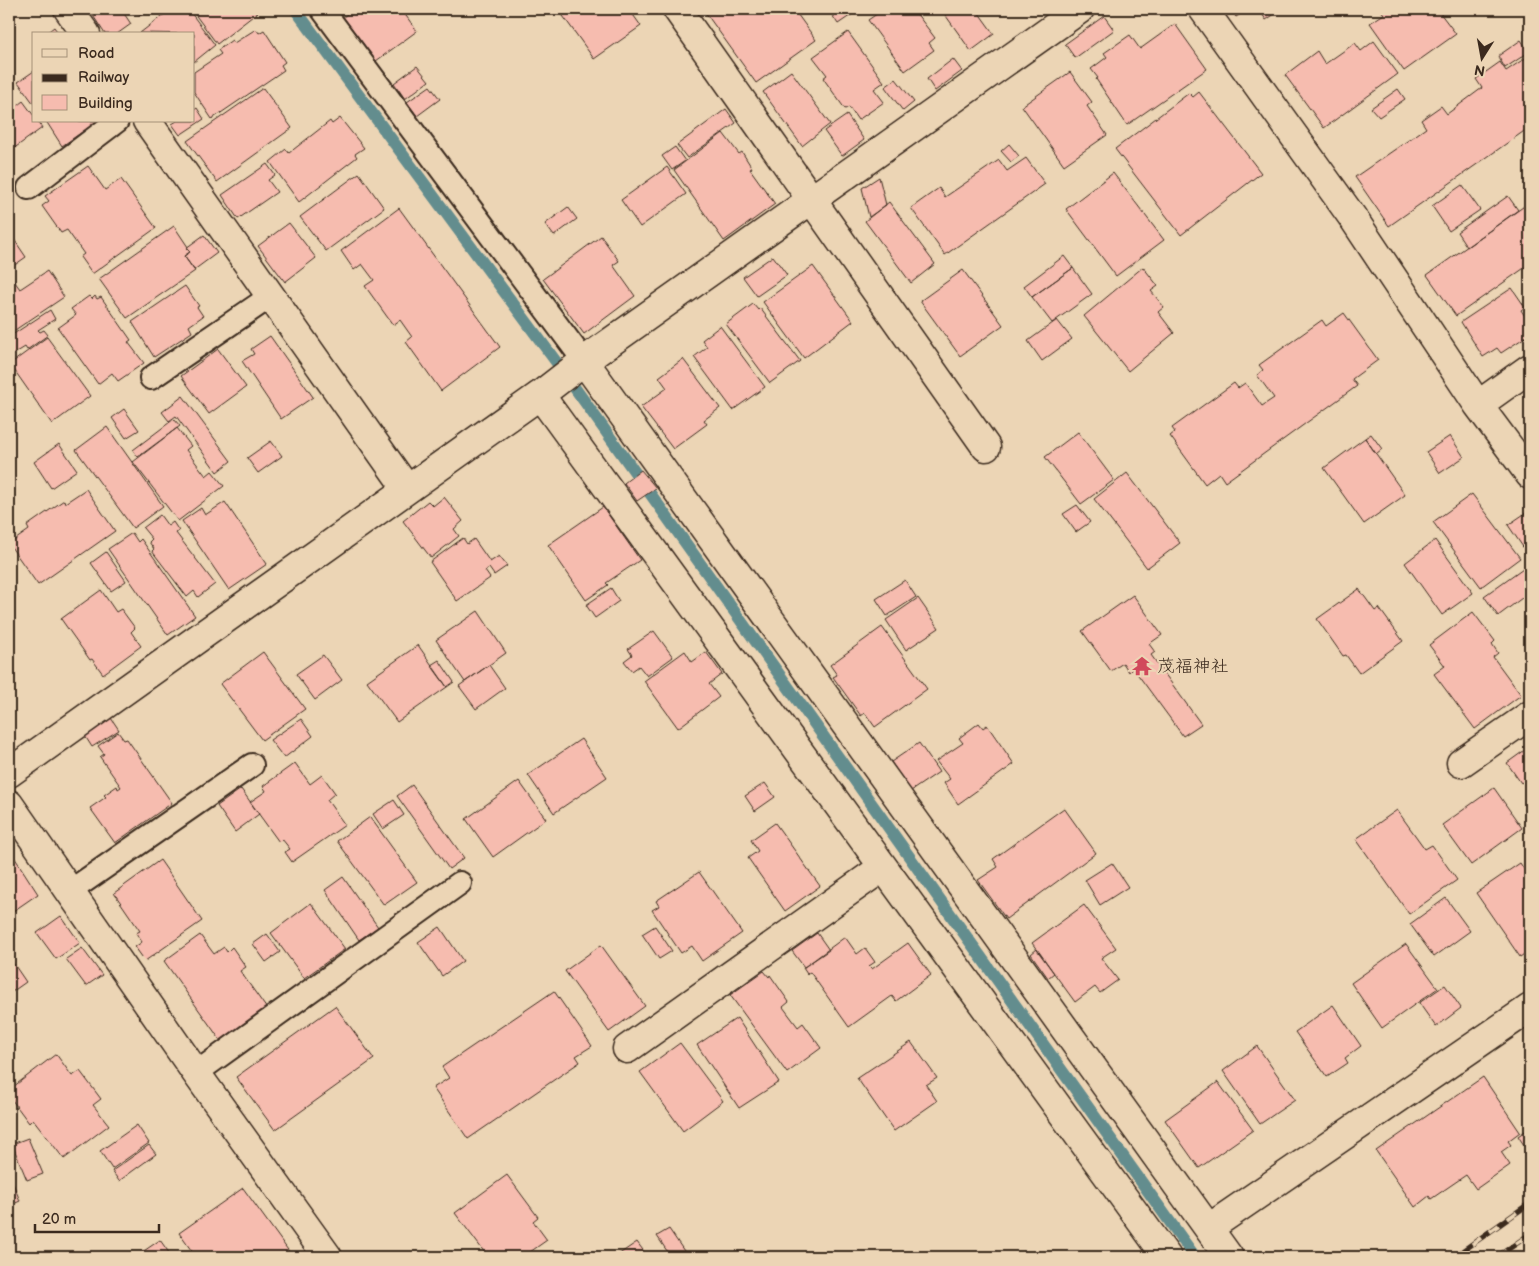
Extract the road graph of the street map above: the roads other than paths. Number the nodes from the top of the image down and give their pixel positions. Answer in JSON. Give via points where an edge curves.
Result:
{"nodes":[{"id":1,"x":68,"y":9,"type":"edge"},
{"id":2,"x":322,"y":9,"type":"edge"},
{"id":3,"x":676,"y":9,"type":"edge"},
{"id":4,"x":1080,"y":9,"type":"edge"},
{"id":5,"x":1203,"y":9,"type":"edge"},
{"id":6,"x":85,"y":32,"type":"edge"},
{"id":7,"x":116,"y":122,"type":"edge"},
{"id":8,"x":148,"y":122,"type":"edge"},
{"id":9,"x":30,"y":188,"type":"dead end"},
{"id":10,"x":813,"y":200,"type":"junction"},
{"id":11,"x":271,"y":296,"type":"junction"},
{"id":12,"x":579,"y":364,"type":"junction"},
{"id":13,"x":1530,"y":368,"type":"edge"},
{"id":14,"x":151,"y":378,"type":"dead end"},
{"id":15,"x":545,"y":391,"type":"junction"},
{"id":16,"x":1478,"y":405,"type":"junction"},
{"id":17,"x":986,"y":447,"type":"dead end"},
{"id":18,"x":1530,"y":476,"type":"edge"},
{"id":19,"x":407,"y":489,"type":"junction"},
{"id":20,"x":1530,"y":714,"type":"edge"},
{"id":21,"x":1461,"y":763,"type":"dead end"},
{"id":22,"x":252,"y":764,"type":"dead end"},
{"id":23,"x":9,"y":773,"type":"edge"},
{"id":24,"x":9,"y":804,"type":"edge"},
{"id":25,"x":883,"y":867,"type":"junction"},
{"id":26,"x":460,"y":883,"type":"dead end"},
{"id":27,"x":69,"y":892,"type":"junction"},
{"id":28,"x":1530,"y":1008,"type":"edge"},
{"id":29,"x":627,"y":1050,"type":"dead end"},
{"id":30,"x":196,"y":1073,"type":"junction"},
{"id":31,"x":1209,"y":1228,"type":"junction"},
{"id":32,"x":328,"y":1257,"type":"edge"},
{"id":33,"x":1167,"y":1257,"type":"edge"},
{"id":34,"x":1229,"y":1257,"type":"edge"}],
"edges":[{"from":1,"to":6,"type":"street"},
{"from":2,"to":12,"type":"lane"},
{"from":3,"to":10,"type":"street"},
{"from":4,"to":10,"type":"street"},
{"from":5,"to":16,"type":"street","via":[[1353,218]]},
{"from":7,"to":9,"type":"lane"},
{"from":8,"to":11,"type":"street"},
{"from":10,"to":12,"type":"street"},
{"from":10,"to":17,"type":"street"},
{"from":11,"to":14,"type":"lane"},
{"from":11,"to":19,"type":"street"},
{"from":12,"to":15,"type":"street"},
{"from":12,"to":31,"type":"street"},
{"from":13,"to":16,"type":"street"},
{"from":15,"to":19,"type":"street"},
{"from":15,"to":25,"type":"street"},
{"from":16,"to":18,"type":"street"},
{"from":19,"to":23,"type":"street"},
{"from":20,"to":21,"type":"street"},
{"from":22,"to":27,"type":"lane"},
{"from":24,"to":27,"type":"street"},
{"from":25,"to":29,"type":"street"},
{"from":25,"to":33,"type":"street"},
{"from":26,"to":30,"type":"lane"},
{"from":27,"to":30,"type":"street"},
{"from":28,"to":31,"type":"street"},
{"from":30,"to":32,"type":"street"},
{"from":31,"to":34,"type":"street"}]}
